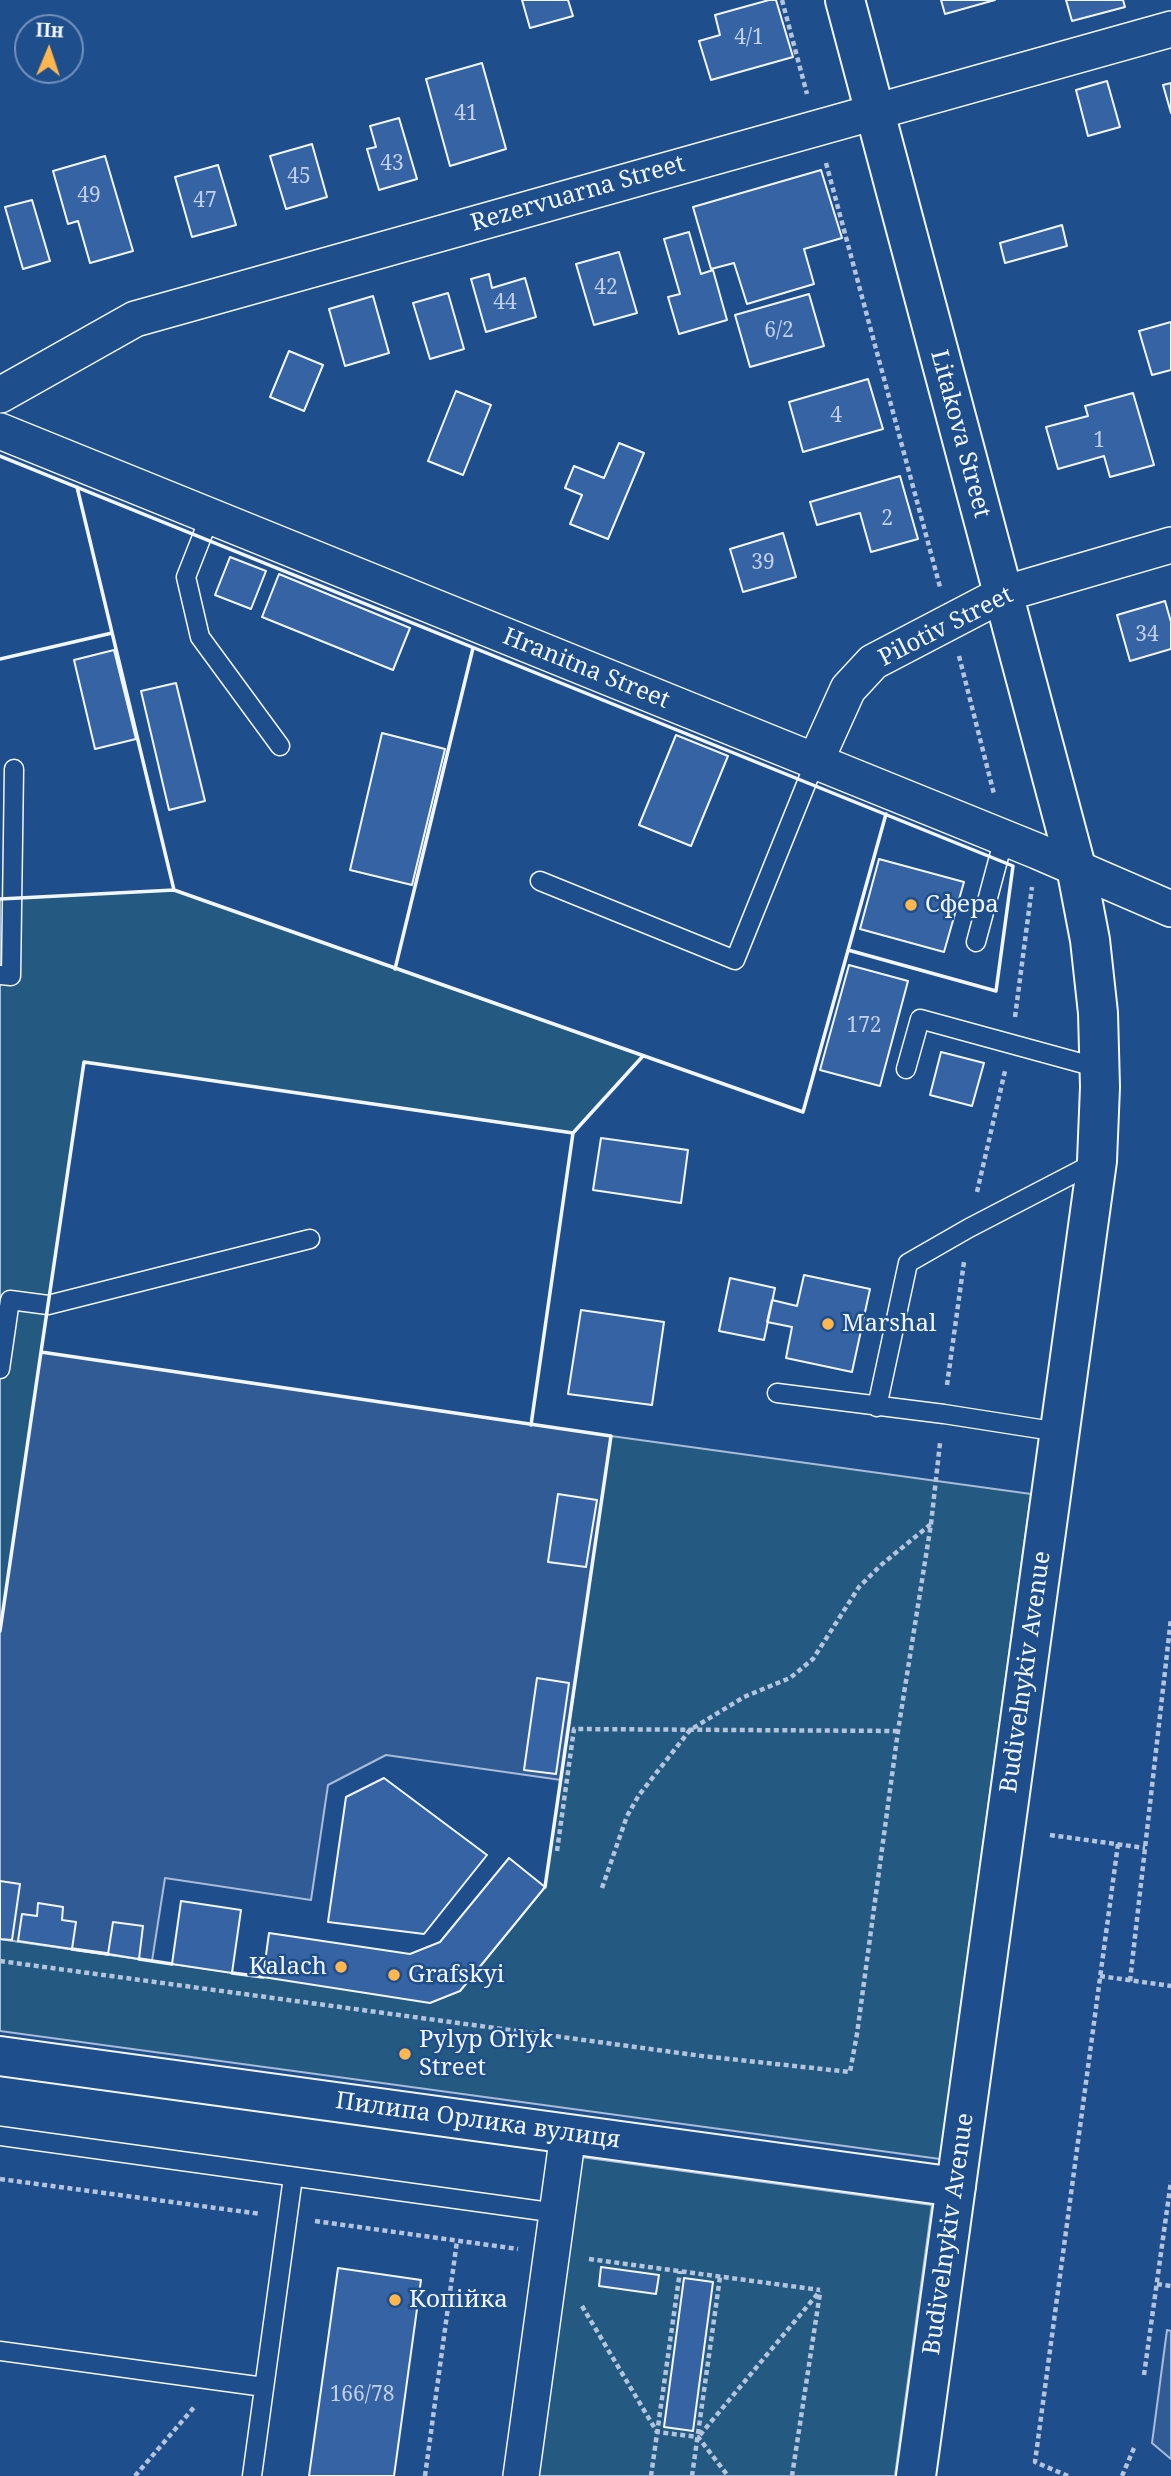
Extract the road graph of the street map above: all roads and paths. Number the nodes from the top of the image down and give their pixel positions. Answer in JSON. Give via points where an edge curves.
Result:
{"nodes":[{"id":1,"x":782,"y":0,"type":"edge"},
{"id":2,"x":845,"y":0,"type":"edge"},
{"id":3,"x":1171,"y":29,"type":"edge"},
{"id":4,"x":874,"y":111,"type":"junction"},
{"id":5,"x":816,"y":127,"type":"junction"},
{"id":6,"x":0,"y":395,"type":"edge"},
{"id":7,"x":0,"y":431,"type":"edge"},
{"id":8,"x":210,"y":516,"type":"junction"},
{"id":9,"x":1171,"y":545,"type":"edge"},
{"id":10,"x":1003,"y":594,"type":"junction"},
{"id":11,"x":950,"y":622,"type":"junction"},
{"id":12,"x":280,"y":746,"type":"dead end"},
{"id":13,"x":815,"y":762,"type":"junction"},
{"id":14,"x":14,"y":769,"type":"dead end"},
{"id":15,"x":1004,"y":838,"type":"junction"},
{"id":16,"x":1037,"y":851,"type":"junction"},
{"id":17,"x":1076,"y":867,"type":"junction"},
{"id":18,"x":540,"y":881,"type":"dead end"},
{"id":19,"x":1171,"y":909,"type":"edge"},
{"id":20,"x":976,"y":942,"type":"dead end"},
{"id":21,"x":0,"y":975,"type":"edge"},
{"id":22,"x":1011,"y":1044,"type":"junction"},
{"id":23,"x":1099,"y":1068,"type":"junction"},
{"id":24,"x":906,"y":1069,"type":"dead end"},
{"id":25,"x":1097,"y":1161,"type":"junction"},
{"id":26,"x":969,"y":1228,"type":"junction"},
{"id":27,"x":310,"y":1239,"type":"dead end"},
{"id":28,"x":0,"y":1369,"type":"edge"},
{"id":29,"x":778,"y":1393,"type":"dead end"},
{"id":30,"x":877,"y":1407,"type":"junction"},
{"id":31,"x":944,"y":1414,"type":"junction"},
{"id":32,"x":1059,"y":1432,"type":"junction"},
{"id":33,"x":931,"y":1524,"type":"junction"},
{"id":34,"x":1171,"y":1619,"type":"edge"},
{"id":35,"x":690,"y":1730,"type":"junction"},
{"id":36,"x":898,"y":1731,"type":"junction"},
{"id":37,"x":1050,"y":1835,"type":"dead end"},
{"id":38,"x":1118,"y":1844,"type":"junction"},
{"id":39,"x":1145,"y":1849,"type":"junction"},
{"id":40,"x":557,"y":1852,"type":"dead end"},
{"id":41,"x":602,"y":1888,"type":"dead end"},
{"id":42,"x":0,"y":1961,"type":"edge"},
{"id":43,"x":1100,"y":1976,"type":"junction"},
{"id":44,"x":1130,"y":1981,"type":"junction"},
{"id":45,"x":1171,"y":1986,"type":"edge"},
{"id":46,"x":0,"y":2056,"type":"edge"},
{"id":47,"x":568,"y":2134,"type":"junction"},
{"id":48,"x":0,"y":2136,"type":"edge"},
{"id":49,"x":293,"y":2177,"type":"junction"},
{"id":50,"x":0,"y":2179,"type":"edge"},
{"id":51,"x":1171,"y":2181,"type":"edge"},
{"id":52,"x":956,"y":2186,"type":"junction"},
{"id":53,"x":557,"y":2213,"type":"junction"},
{"id":54,"x":288,"y":2218,"type":"junction"},
{"id":55,"x":457,"y":2241,"type":"junction"},
{"id":56,"x":552,"y":2254,"type":"junction"},
{"id":57,"x":680,"y":2272,"type":"junction"},
{"id":58,"x":720,"y":2277,"type":"junction"},
{"id":59,"x":1157,"y":2284,"type":"junction"},
{"id":60,"x":1171,"y":2286,"type":"edge"},
{"id":61,"x":820,"y":2290,"type":"junction"},
{"id":62,"x":0,"y":2351,"type":"edge"},
{"id":63,"x":1144,"y":2375,"type":"dead end"},
{"id":64,"x":216,"y":2380,"type":"junction"},
{"id":65,"x":264,"y":2387,"type":"junction"},
{"id":66,"x":657,"y":2432,"type":"junction"},
{"id":67,"x":698,"y":2437,"type":"junction"},
{"id":68,"x":1134,"y":2448,"type":"dead end"},
{"id":69,"x":135,"y":2476,"type":"edge"},
{"id":70,"x":252,"y":2476,"type":"edge"},
{"id":71,"x":425,"y":2476,"type":"edge"},
{"id":72,"x":521,"y":2476,"type":"edge"},
{"id":73,"x":651,"y":2476,"type":"edge"},
{"id":74,"x":692,"y":2476,"type":"edge"},
{"id":75,"x":728,"y":2476,"type":"edge"},
{"id":76,"x":792,"y":2476,"type":"edge"},
{"id":77,"x":916,"y":2476,"type":"edge"},
{"id":78,"x":1068,"y":2476,"type":"edge"},
{"id":79,"x":1122,"y":2476,"type":"edge"}],
"edges":[{"from":1,"to":5,"type":"path"},
{"from":2,"to":4,"type":"main road","name":"Litakova Street"},
{"from":3,"to":4,"type":"street","name":"Rezervuarna Street"},
{"from":4,"to":5,"type":"street","name":"Rezervuarna Street"},
{"from":4,"to":10,"type":"main road","name":"Litakova Street"},
{"from":5,"to":6,"type":"street","name":"Rezervuarna Street","via":[[135,318]]},
{"from":5,"to":11,"type":"path"},
{"from":7,"to":8,"type":"street","name":"Hranitna Street"},
{"from":8,"to":12,"type":"lane","via":[[186,577],[200,637]]},
{"from":8,"to":13,"type":"street","name":"Hranitna Street"},
{"from":9,"to":10,"type":"street","name":"Pilotiv Street"},
{"from":10,"to":11,"type":"street","name":"Pilotiv Street"},
{"from":10,"to":17,"type":"main road","name":"Litakova Street"},
{"from":11,"to":13,"type":"street","name":"Pilotiv Street","via":[[873,662],[848,689]]},
{"from":11,"to":15,"type":"path"},
{"from":13,"to":15,"type":"street","name":"Hranitna Street"},
{"from":13,"to":18,"type":"lane","via":[[734,960]]},
{"from":14,"to":21,"type":"lane","via":[[11,975]]},
{"from":15,"to":16,"type":"street","name":"Hranitna Street"},
{"from":15,"to":20,"type":"lane"},
{"from":16,"to":17,"type":"street","name":"Hranitna Street"},
{"from":16,"to":22,"type":"path"},
{"from":17,"to":19,"type":"street","name":"Hranitna Street"},
{"from":17,"to":23,"type":"main road","name":"Budivelnykiv Avenue","via":[[1090,940]]},
{"from":22,"to":23,"type":"lane"},
{"from":22,"to":24,"type":"lane","via":[[920,1019]]},
{"from":22,"to":26,"type":"path"},
{"from":23,"to":25,"type":"main road","name":"Budivelnykiv Avenue"},
{"from":25,"to":26,"type":"lane"},
{"from":25,"to":32,"type":"main road","name":"Budivelnykiv Avenue"},
{"from":26,"to":30,"type":"lane","via":[[908,1263]]},
{"from":26,"to":31,"type":"path"},
{"from":27,"to":28,"type":"lane","via":[[48,1305],[10,1300]]},
{"from":29,"to":30,"type":"lane"},
{"from":30,"to":31,"type":"lane"},
{"from":31,"to":32,"type":"lane"},
{"from":31,"to":33,"type":"path"},
{"from":32,"to":52,"type":"main road","name":"Budivelnykiv Avenue"},
{"from":33,"to":35,"type":"path","via":[[859,1587],[813,1658],[790,1678],[744,1697]]},
{"from":33,"to":36,"type":"path"},
{"from":34,"to":39,"type":"path"},
{"from":35,"to":36,"type":"path"},
{"from":35,"to":40,"type":"path","via":[[574,1729]]},
{"from":35,"to":41,"type":"path","via":[[627,1816]]},
{"from":36,"to":42,"type":"path","via":[[850,2072],[689,2055]]},
{"from":37,"to":38,"type":"path"},
{"from":38,"to":39,"type":"path"},
{"from":38,"to":43,"type":"path"},
{"from":39,"to":44,"type":"path"},
{"from":43,"to":44,"type":"path"},
{"from":43,"to":78,"type":"path","via":[[1035,2462]]},
{"from":44,"to":45,"type":"path"},
{"from":46,"to":47,"type":"main road","name":"Пилипа Орлика вулиця"},
{"from":47,"to":52,"type":"main road","name":"Пилипа Орлика вулиця"},
{"from":47,"to":53,"type":"street"},
{"from":48,"to":49,"type":"lane"},
{"from":49,"to":53,"type":"lane"},
{"from":49,"to":54,"type":"lane"},
{"from":50,"to":54,"type":"path"},
{"from":51,"to":59,"type":"path"},
{"from":52,"to":77,"type":"main road","name":"Budivelnykiv Avenue"},
{"from":53,"to":56,"type":"street"},
{"from":54,"to":55,"type":"path"},
{"from":54,"to":65,"type":"lane"},
{"from":55,"to":56,"type":"path"},
{"from":55,"to":71,"type":"path"},
{"from":56,"to":57,"type":"path"},
{"from":56,"to":66,"type":"path"},
{"from":56,"to":72,"type":"street"},
{"from":57,"to":58,"type":"path"},
{"from":57,"to":66,"type":"path"},
{"from":58,"to":61,"type":"path"},
{"from":58,"to":67,"type":"path"},
{"from":59,"to":60,"type":"path"},
{"from":59,"to":63,"type":"path"},
{"from":61,"to":67,"type":"path"},
{"from":61,"to":76,"type":"path"},
{"from":62,"to":64,"type":"lane"},
{"from":64,"to":65,"type":"lane"},
{"from":64,"to":69,"type":"path"},
{"from":65,"to":70,"type":"lane"},
{"from":66,"to":67,"type":"path"},
{"from":66,"to":73,"type":"path"},
{"from":67,"to":74,"type":"path"},
{"from":67,"to":75,"type":"path"},
{"from":68,"to":79,"type":"path"}]}
